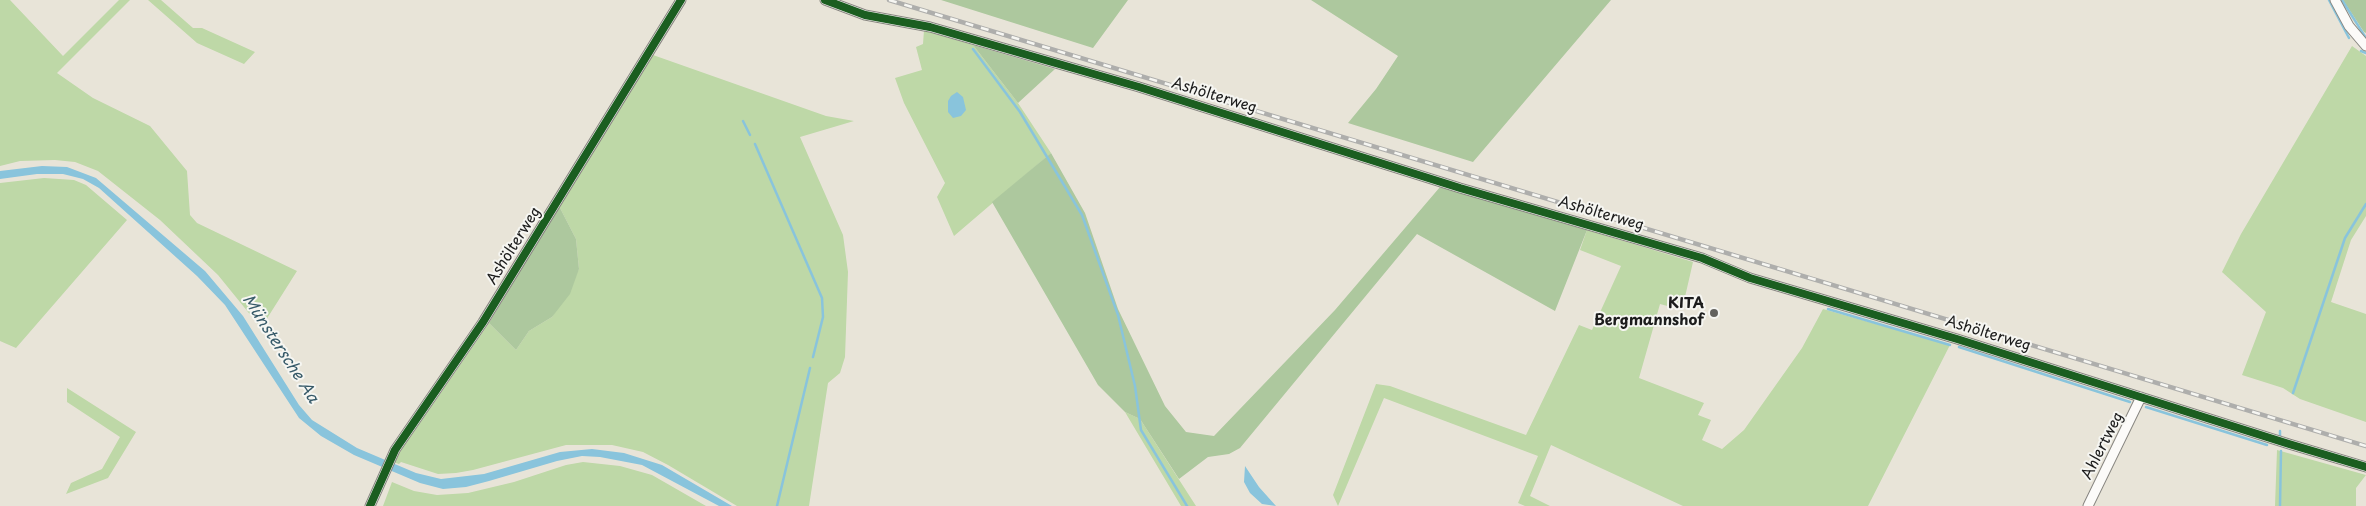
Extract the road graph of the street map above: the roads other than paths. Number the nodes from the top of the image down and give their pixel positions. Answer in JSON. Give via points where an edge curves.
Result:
{"nodes":[{"id":1,"x":681,"y":0,"type":"edge"},
{"id":2,"x":825,"y":0,"type":"edge"},
{"id":3,"x":2334,"y":0,"type":"edge"},
{"id":4,"x":2366,"y":46,"type":"edge"},
{"id":5,"x":2141,"y":397,"type":"junction"},
{"id":6,"x":2366,"y":466,"type":"edge"},
{"id":7,"x":370,"y":506,"type":"edge"},
{"id":8,"x":2088,"y":506,"type":"edge"}],
"edges":[{"from":1,"to":7,"type":"street","name":"Ashölterweg","via":[[483,322],[392,455]]},
{"from":2,"to":5,"type":"street","name":"Ashölterweg","via":[[865,15],[930,27],[1140,87],[1460,188],[1702,258],[1750,278]]},
{"from":3,"to":4,"type":"street","via":[[2348,26]]},
{"from":5,"to":6,"type":"street","name":"Ashölterweg"},
{"from":5,"to":8,"type":"street","name":"Ahlertweg"}]}
